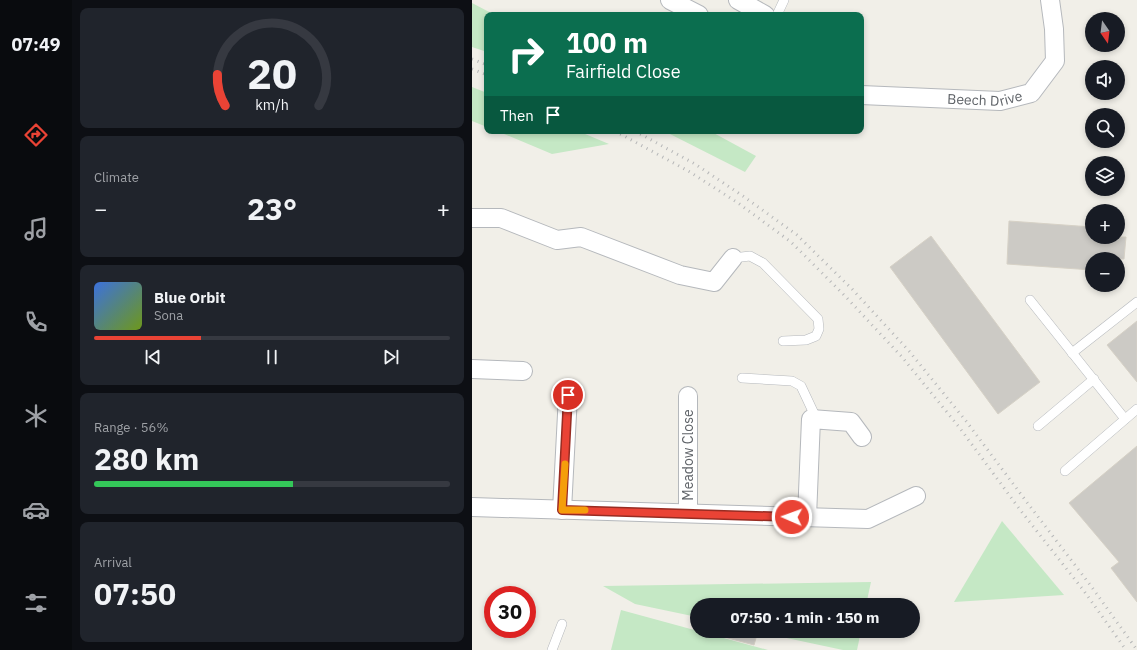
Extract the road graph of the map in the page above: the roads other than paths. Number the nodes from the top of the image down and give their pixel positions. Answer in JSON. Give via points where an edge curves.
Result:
{"nodes":[{"id":1,"x":670,"y":0,"type":"edge"},
{"id":2,"x":738,"y":0,"type":"edge"},
{"id":3,"x":784,"y":0,"type":"edge"},
{"id":4,"x":1050,"y":0,"type":"edge"},
{"id":5,"x":693,"y":12,"type":"edge"},
{"id":6,"x":760,"y":12,"type":"edge"},
{"id":7,"x":778,"y":12,"type":"edge"},
{"id":8,"x":864,"y":96,"type":"edge"},
{"id":9,"x":472,"y":218,"type":"edge"},
{"id":10,"x":733,"y":258,"type":"joint"},
{"id":11,"x":1030,"y":300,"type":"dead end"},
{"id":12,"x":1137,"y":302,"type":"edge"},
{"id":13,"x":783,"y":341,"type":"dead end"},
{"id":14,"x":1072,"y":353,"type":"junction"},
{"id":15,"x":472,"y":369,"type":"edge"},
{"id":16,"x":523,"y":371,"type":"dead end"},
{"id":17,"x":742,"y":378,"type":"dead end"},
{"id":18,"x":1094,"y":380,"type":"junction"},
{"id":19,"x":568,"y":395,"type":"dead end"},
{"id":20,"x":688,"y":396,"type":"dead end"},
{"id":21,"x":1137,"y":409,"type":"edge"},
{"id":22,"x":1125,"y":419,"type":"junction"},
{"id":23,"x":817,"y":420,"type":"junction"},
{"id":24,"x":1038,"y":426,"type":"dead end"},
{"id":25,"x":862,"y":438,"type":"dead end"},
{"id":26,"x":1065,"y":471,"type":"dead end"},
{"id":27,"x":916,"y":496,"type":"dead end"},
{"id":28,"x":472,"y":507,"type":"edge"},
{"id":29,"x":562,"y":510,"type":"junction"},
{"id":30,"x":688,"y":514,"type":"junction"},
{"id":31,"x":807,"y":517,"type":"junction"},
{"id":32,"x":562,"y":624,"type":"dead end"},
{"id":33,"x":552,"y":650,"type":"edge"}],
"edges":[{"from":1,"to":5,"type":"street"},
{"from":2,"to":6,"type":"street"},
{"from":3,"to":7,"type":"lane"},
{"from":4,"to":8,"type":"street","name":"Beech Drive","via":[[1055,61],[1031,93],[1000,100]]},
{"from":9,"to":10,"type":"street","via":[[501,218],[557,240],[581,238],[680,275],[714,282]]},
{"from":10,"to":13,"type":"lane","via":[[750,256],[763,262],[818,320],[819,329],[816,336],[806,340]]},
{"from":11,"to":14,"type":"lane"},
{"from":12,"to":14,"type":"lane"},
{"from":14,"to":18,"type":"lane"},
{"from":15,"to":16,"type":"street"},
{"from":17,"to":23,"type":"lane","via":[[792,381],[801,386]]},
{"from":18,"to":22,"type":"lane"},
{"from":18,"to":24,"type":"lane"},
{"from":19,"to":29,"type":"street"},
{"from":20,"to":30,"type":"street","name":"Meadow Close"},
{"from":21,"to":22,"type":"lane"},
{"from":22,"to":26,"type":"lane"},
{"from":23,"to":25,"type":"street","via":[[851,422]]},
{"from":23,"to":31,"type":"street","via":[[811,420]]},
{"from":27,"to":31,"type":"street","via":[[868,519]]},
{"from":28,"to":29,"type":"street"},
{"from":29,"to":30,"type":"street"},
{"from":30,"to":31,"type":"street"},
{"from":32,"to":33,"type":"lane"}]}
